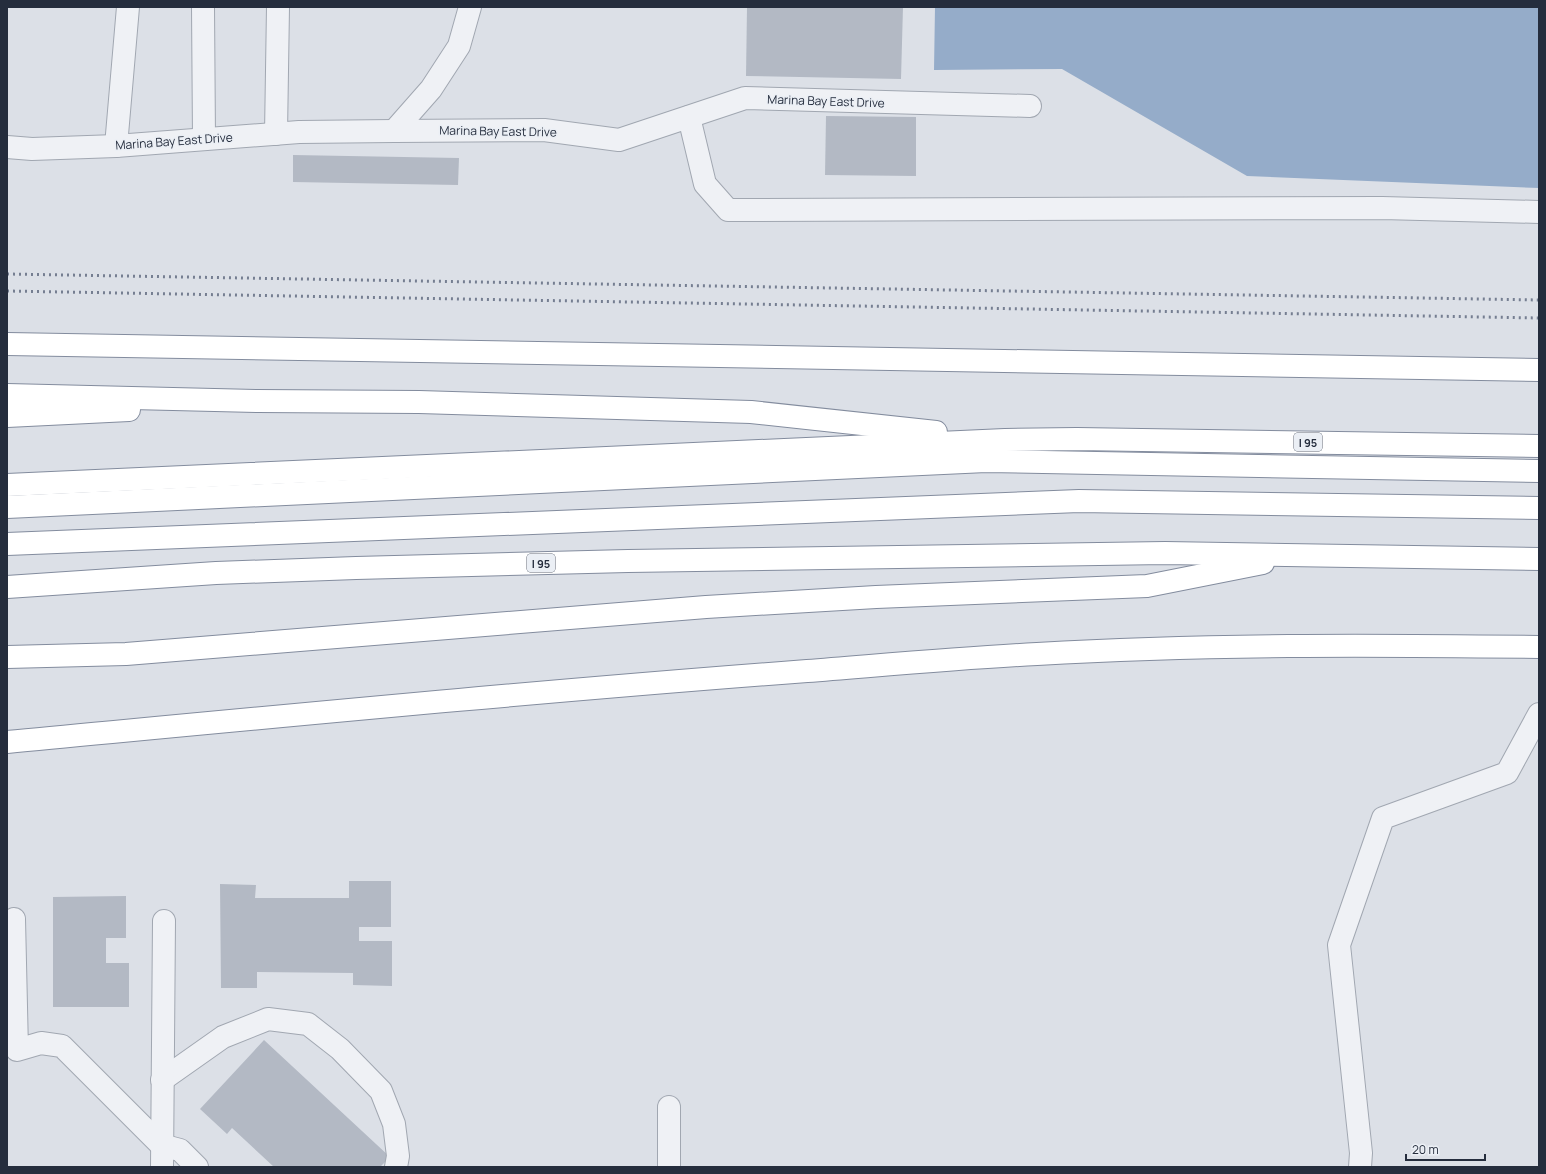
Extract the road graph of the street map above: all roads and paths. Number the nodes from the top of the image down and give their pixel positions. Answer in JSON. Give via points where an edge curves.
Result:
{"nodes":[{"id":1,"x":128,"y":7,"type":"edge"},
{"id":2,"x":203,"y":7,"type":"edge"},
{"id":3,"x":278,"y":7,"type":"edge"},
{"id":4,"x":470,"y":7,"type":"edge"},
{"id":5,"x":1030,"y":106,"type":"dead end"},
{"id":6,"x":689,"y":117,"type":"junction"},
{"id":7,"x":394,"y":131,"type":"junction"},
{"id":8,"x":276,"y":134,"type":"junction"},
{"id":9,"x":204,"y":139,"type":"junction"},
{"id":10,"x":116,"y":146,"type":"junction"},
{"id":11,"x":7,"y":147,"type":"edge"},
{"id":12,"x":1539,"y":212,"type":"edge"},
{"id":13,"x":7,"y":344,"type":"edge"},
{"id":14,"x":1539,"y":370,"type":"edge"},
{"id":15,"x":7,"y":395,"type":"edge"},
{"id":16,"x":258,"y":401,"type":"junction"},
{"id":17,"x":7,"y":416,"type":"edge"},
{"id":18,"x":1005,"y":440,"type":"junction"},
{"id":19,"x":1539,"y":446,"type":"edge"},
{"id":20,"x":1539,"y":471,"type":"edge"},
{"id":21,"x":7,"y":485,"type":"edge"},
{"id":22,"x":7,"y":507,"type":"edge"},
{"id":23,"x":1539,"y":508,"type":"edge"},
{"id":24,"x":7,"y":544,"type":"edge"},
{"id":25,"x":1307,"y":555,"type":"junction"},
{"id":26,"x":1539,"y":559,"type":"edge"},
{"id":27,"x":7,"y":587,"type":"edge"},
{"id":28,"x":1539,"y":647,"type":"edge"},
{"id":29,"x":126,"y":654,"type":"junction"},
{"id":30,"x":7,"y":657,"type":"edge"},
{"id":31,"x":7,"y":671,"type":"edge"},
{"id":32,"x":1539,"y":714,"type":"edge"},
{"id":33,"x":7,"y":742,"type":"edge"},
{"id":34,"x":14,"y":919,"type":"dead end"},
{"id":35,"x":164,"y":921,"type":"dead end"},
{"id":36,"x":12,"y":1054,"type":"edge"},
{"id":37,"x":162,"y":1080,"type":"junction"},
{"id":38,"x":669,"y":1107,"type":"dead end"},
{"id":39,"x":161,"y":1145,"type":"junction"},
{"id":40,"x":162,"y":1167,"type":"edge"},
{"id":41,"x":197,"y":1167,"type":"edge"},
{"id":42,"x":396,"y":1167,"type":"edge"},
{"id":43,"x":669,"y":1167,"type":"edge"},
{"id":44,"x":1360,"y":1167,"type":"edge"}],
"edges":[{"from":1,"to":10,"type":"street"},
{"from":2,"to":9,"type":"street"},
{"from":3,"to":8,"type":"street"},
{"from":4,"to":7,"type":"street","via":[[459,46],[431,89]]},
{"from":5,"to":6,"type":"street","name":"Marina Bay East Drive","via":[[745,98]]},
{"from":6,"to":7,"type":"street","name":"Marina Bay East Drive","via":[[620,140],[544,130]]},
{"from":6,"to":12,"type":"street","via":[[705,184],[728,210],[1382,208]]},
{"from":7,"to":8,"type":"street","name":"Marina Bay East Drive"},
{"from":8,"to":9,"type":"street","name":"Marina Bay East Drive"},
{"from":9,"to":10,"type":"street","name":"Marina Bay East Drive"},
{"from":10,"to":11,"type":"street","name":"Marina Bay East Drive","via":[[32,149]]},
{"from":13,"to":14,"type":"highway"},
{"from":15,"to":16,"type":"highway"},
{"from":16,"to":17,"type":"highway","via":[[74,414]]},
{"from":16,"to":18,"type":"highway","via":[[751,412]]},
{"from":18,"to":19,"type":"highway","number":"I 95"},
{"from":18,"to":21,"type":"highway","number":"I 95"},
{"from":20,"to":22,"type":"highway","via":[[978,461]]},
{"from":23,"to":24,"type":"highway","via":[[1079,501]]},
{"from":25,"to":26,"type":"highway","number":"I 95"},
{"from":25,"to":27,"type":"highway","number":"I 95","via":[[1165,553],[628,560],[216,573]]},
{"from":25,"to":29,"type":"highway","via":[[1147,586],[884,596],[706,607]]},
{"from":28,"to":33,"type":"highway","via":[[1343,645],[1047,653],[656,683]]},
{"from":29,"to":30,"type":"highway"},
{"from":29,"to":31,"type":"highway"},
{"from":32,"to":44,"type":"street","via":[[1507,773],[1383,818],[1339,945],[1361,1153]]},
{"from":34,"to":36,"type":"street"},
{"from":35,"to":37,"type":"street"},
{"from":36,"to":39,"type":"street","via":[[41,1043],[62,1046]]},
{"from":37,"to":39,"type":"street"},
{"from":37,"to":42,"type":"street","via":[[223,1037],[268,1019],[308,1024],[340,1049],[381,1091],[394,1124],[398,1156]]},
{"from":38,"to":43,"type":"street"},
{"from":39,"to":40,"type":"street"},
{"from":39,"to":41,"type":"street","via":[[180,1150]]}]}
